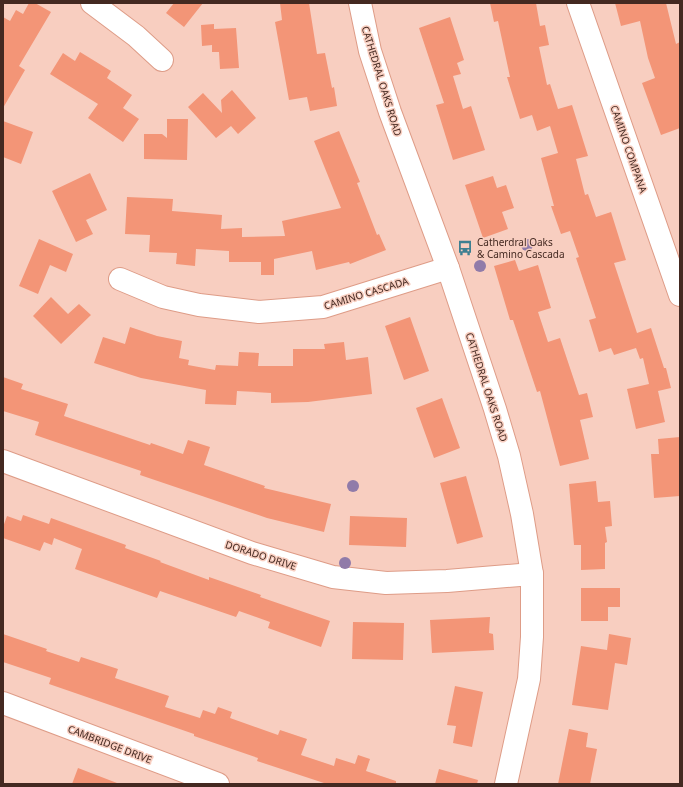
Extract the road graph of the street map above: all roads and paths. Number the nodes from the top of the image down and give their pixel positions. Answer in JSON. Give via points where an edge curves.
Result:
{"nodes":[{"id":1,"x":92,"y":3,"type":"edge"},
{"id":2,"x":360,"y":3,"type":"edge"},
{"id":3,"x":578,"y":3,"type":"edge"},
{"id":4,"x":162,"y":60,"type":"dead end"},
{"id":5,"x":448,"y":268,"type":"junction"},
{"id":6,"x":120,"y":279,"type":"dead end"},
{"id":7,"x":680,"y":295,"type":"edge"},
{"id":8,"x":3,"y":461,"type":"edge"},
{"id":9,"x":532,"y":574,"type":"junction"},
{"id":10,"x":3,"y":703,"type":"edge"},
{"id":11,"x":189,"y":779,"type":"edge"},
{"id":12,"x":218,"y":784,"type":"edge"},
{"id":13,"x":506,"y":784,"type":"edge"}],
"edges":[{"from":1,"to":4,"type":"street","via":[[136,36]]},
{"from":2,"to":5,"type":"street","name":"CATHEDRAL OAKS ROAD","via":[[370,51],[390,112]]},
{"from":3,"to":7,"type":"street","name":"CAMINO COMPANA"},
{"from":5,"to":6,"type":"street","name":"CAMINO CASCADA","via":[[323,307],[259,312],[199,305],[163,297]]},
{"from":5,"to":9,"type":"street","name":"CATHEDRAL OAKS ROAD","via":[[509,456]]},
{"from":8,"to":9,"type":"street","name":"DORADO DRIVE","via":[[252,553],[333,577],[386,583]]},
{"from":9,"to":13,"type":"street","name":"CATHEDRAL OAKS ROAD","via":[[529,679]]},
{"from":10,"to":11,"type":"street","name":"CAMBRIDGE DRIVE"},
{"from":11,"to":12,"type":"street","name":"CAMBRIDGE DRIVE"}]}
